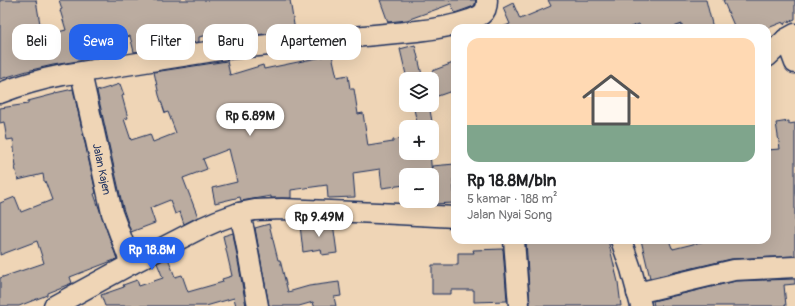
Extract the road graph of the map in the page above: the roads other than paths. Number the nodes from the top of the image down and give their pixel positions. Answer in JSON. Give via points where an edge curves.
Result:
{"nodes":[{"id":1,"x":502,"y":0,"type":"edge"},
{"id":2,"x":484,"y":8,"type":"edge"},
{"id":3,"x":460,"y":24,"type":"edge"},
{"id":4,"x":451,"y":27,"type":"edge"},
{"id":5,"x":790,"y":36,"type":"edge"},
{"id":6,"x":771,"y":53,"type":"edge"},
{"id":7,"x":795,"y":63,"type":"edge"},
{"id":8,"x":81,"y":73,"type":"junction"},
{"id":9,"x":0,"y":93,"type":"edge"},
{"id":10,"x":239,"y":213,"type":"junction"},
{"id":11,"x":451,"y":217,"type":"edge"},
{"id":12,"x":514,"y":244,"type":"edge"},
{"id":13,"x":622,"y":244,"type":"edge"},
{"id":14,"x":131,"y":264,"type":"junction"},
{"id":15,"x":795,"y":267,"type":"edge"},
{"id":16,"x":639,"y":300,"type":"edge"},
{"id":17,"x":54,"y":306,"type":"edge"},
{"id":18,"x":258,"y":306,"type":"edge"},
{"id":19,"x":519,"y":306,"type":"edge"}],
"edges":[{"from":1,"to":2,"type":"street"},
{"from":2,"to":3,"type":"street"},
{"from":4,"to":8,"type":"street","via":[[226,49]]},
{"from":5,"to":6,"type":"street"},
{"from":5,"to":7,"type":"street"},
{"from":8,"to":9,"type":"street","via":[[38,80]]},
{"from":8,"to":14,"type":"street","name":"Jalan Kajen","via":[[112,213]]},
{"from":10,"to":11,"type":"street","via":[[282,209]]},
{"from":10,"to":14,"type":"street","via":[[199,229]]},
{"from":10,"to":18,"type":"street"},
{"from":12,"to":19,"type":"street"},
{"from":13,"to":16,"type":"street"},
{"from":14,"to":17,"type":"street"},
{"from":15,"to":16,"type":"street","via":[[734,270]]}]}
